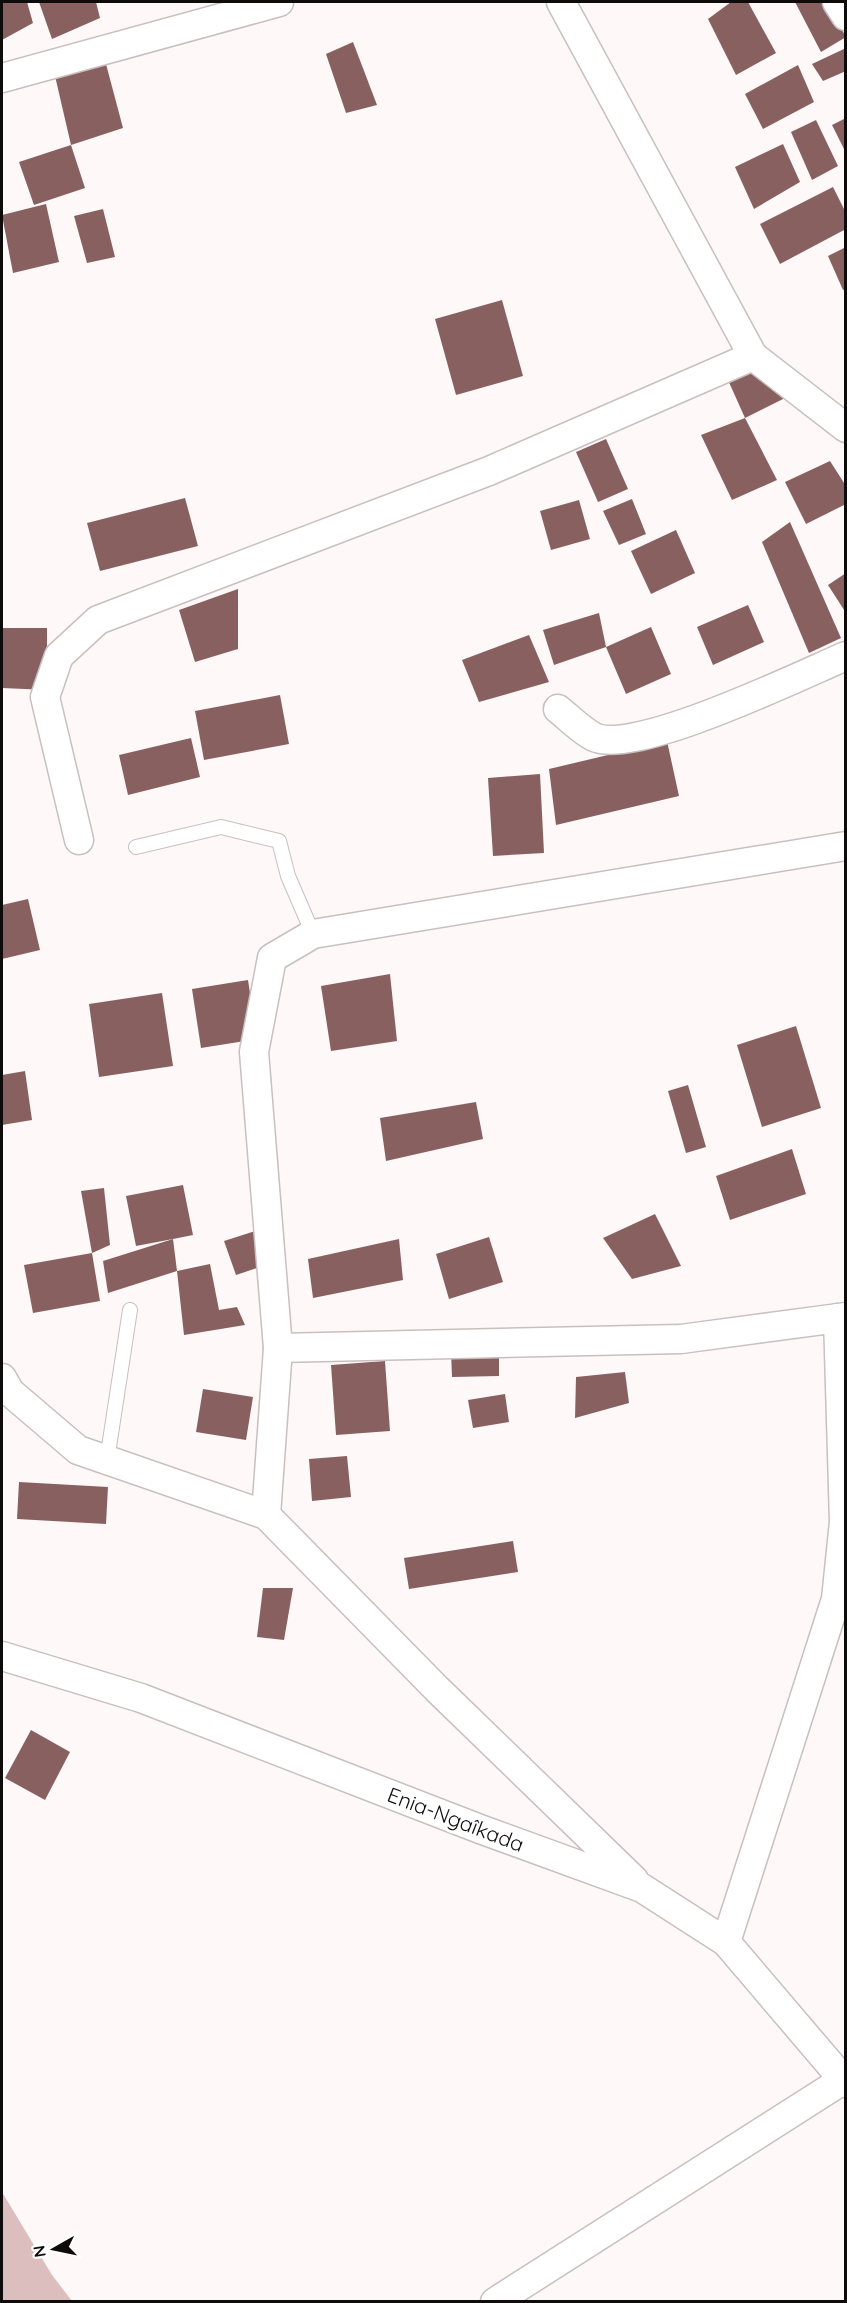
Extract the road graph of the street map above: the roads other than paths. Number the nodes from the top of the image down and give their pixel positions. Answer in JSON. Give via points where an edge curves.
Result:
{"nodes":[{"id":1,"x":279,"y":2,"type":"edge"},
{"id":2,"x":561,"y":2,"type":"edge"},
{"id":3,"x":837,"y":2,"type":"edge"},
{"id":4,"x":846,"y":16,"type":"edge"},
{"id":5,"x":2,"y":78,"type":"edge"},
{"id":6,"x":753,"y":356,"type":"junction"},
{"id":7,"x":846,"y":428,"type":"edge"},
{"id":8,"x":846,"y":656,"type":"edge"},
{"id":9,"x":558,"y":709,"type":"dead end"},
{"id":10,"x":79,"y":840,"type":"dead end"},
{"id":11,"x":846,"y":846,"type":"edge"},
{"id":12,"x":136,"y":847,"type":"dead end"},
{"id":13,"x":313,"y":934,"type":"junction"},
{"id":14,"x":130,"y":1310,"type":"dead end"},
{"id":15,"x":842,"y":1317,"type":"edge"},
{"id":16,"x":278,"y":1348,"type":"junction"},
{"id":17,"x":2,"y":1378,"type":"edge"},
{"id":18,"x":107,"y":1460,"type":"junction"},
{"id":19,"x":266,"y":1515,"type":"junction"},
{"id":20,"x":2,"y":1656,"type":"edge"},
{"id":21,"x":642,"y":1888,"type":"junction"},
{"id":22,"x":726,"y":1942,"type":"junction"},
{"id":23,"x":844,"y":2082,"type":"edge"},
{"id":24,"x":495,"y":2301,"type":"edge"}],
"edges":[{"from":1,"to":5,"type":"street"},
{"from":2,"to":6,"type":"street"},
{"from":3,"to":4,"type":"street"},
{"from":6,"to":7,"type":"street"},
{"from":6,"to":10,"type":"street","via":[[489,471],[98,620],[59,656],[45,697]]},
{"from":8,"to":9,"type":"street","via":[[702,717],[624,740],[595,738]]},
{"from":11,"to":13,"type":"street"},
{"from":12,"to":13,"type":"lane","via":[[221,827],[279,841],[288,876]]},
{"from":13,"to":16,"type":"street","via":[[272,958],[254,1052]]},
{"from":14,"to":18,"type":"lane"},
{"from":15,"to":16,"type":"street","via":[[681,1339]]},
{"from":15,"to":22,"type":"street","via":[[844,1522],[836,1599]]},
{"from":16,"to":19,"type":"street"},
{"from":17,"to":18,"type":"street","via":[[10,1392],[78,1450]]},
{"from":18,"to":19,"type":"street"},
{"from":19,"to":21,"type":"street","via":[[437,1689]]},
{"from":20,"to":21,"type":"street","name":"Enia-Ngaîkada","via":[[141,1698]]},
{"from":21,"to":22,"type":"street","name":"Enia-Ngaîkada"},
{"from":22,"to":23,"type":"street","name":"Enia-Ngaîkada"},
{"from":23,"to":24,"type":"street"}]}
